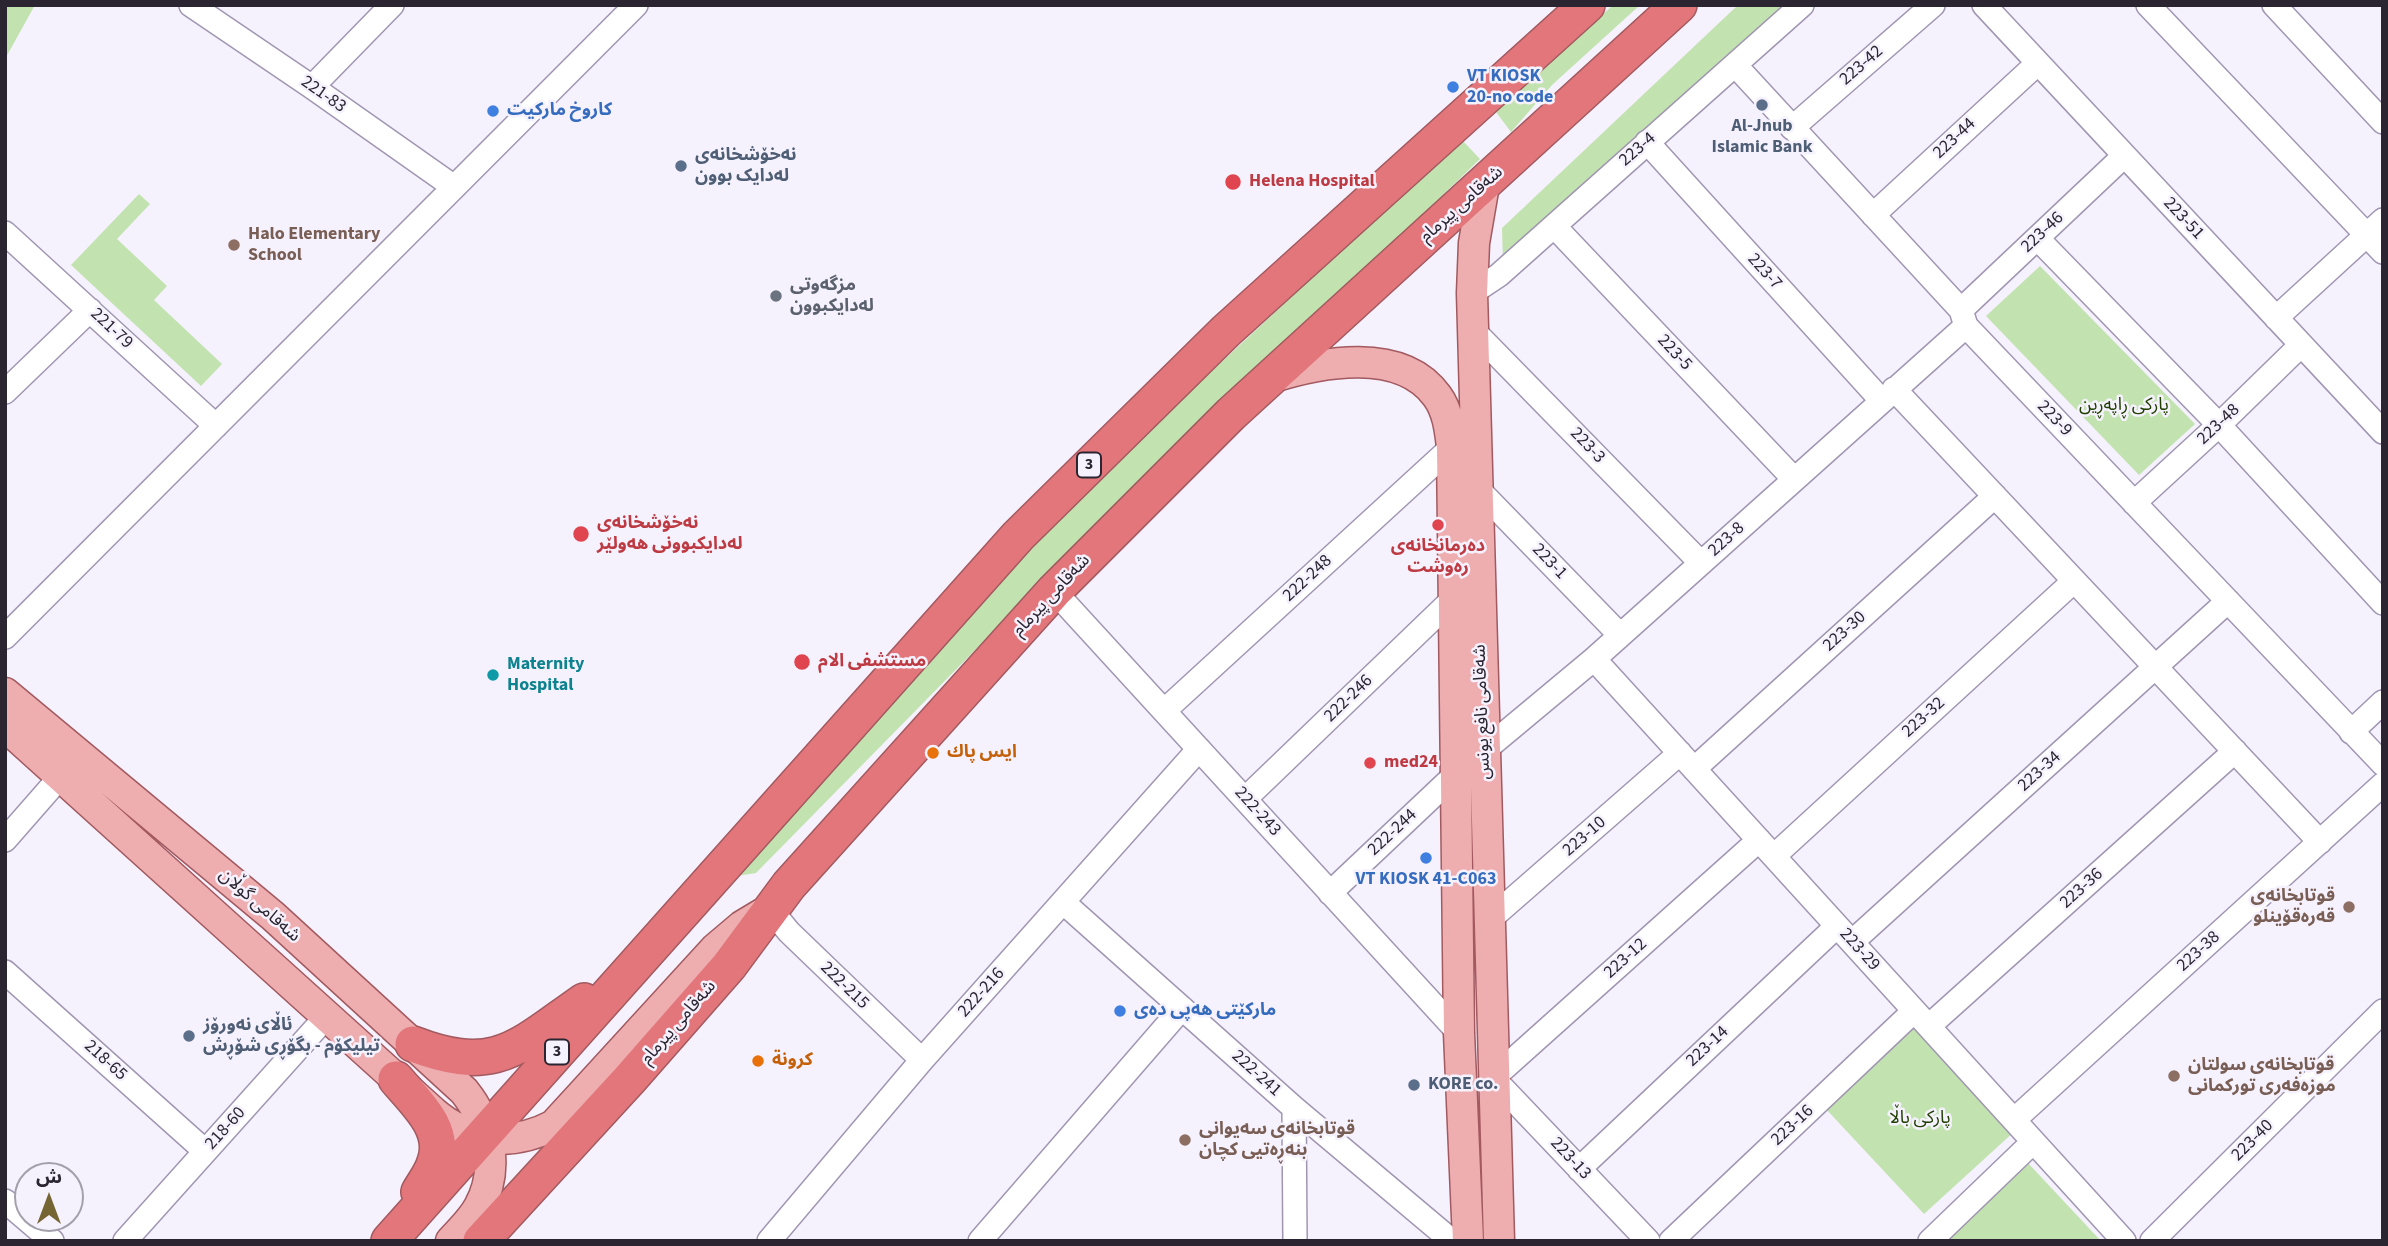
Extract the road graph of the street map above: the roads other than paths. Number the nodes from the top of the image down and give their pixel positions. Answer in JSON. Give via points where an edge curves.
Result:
{"nodes":[{"id":1,"x":191,"y":5,"type":"edge"},
{"id":2,"x":392,"y":5,"type":"edge"},
{"id":3,"x":636,"y":5,"type":"edge"},
{"id":4,"x":1574,"y":5,"type":"edge"},
{"id":5,"x":1587,"y":5,"type":"edge"},
{"id":6,"x":1802,"y":5,"type":"edge"},
{"id":7,"x":1933,"y":5,"type":"edge"},
{"id":8,"x":1984,"y":5,"type":"edge"},
{"id":9,"x":2148,"y":5,"type":"edge"},
{"id":10,"x":2274,"y":5,"type":"edge"},
{"id":11,"x":1677,"y":7,"type":"edge"},
{"id":12,"x":1546,"y":43,"type":"junction"},
{"id":13,"x":2038,"y":63,"type":"junction"},
{"id":14,"x":1735,"y":66,"type":"junction"},
{"id":15,"x":312,"y":87,"type":"junction"},
{"id":16,"x":2383,"y":122,"type":"edge"},
{"id":17,"x":1792,"y":128,"type":"junction"},
{"id":18,"x":1647,"y":142,"type":"junction"},
{"id":19,"x":2124,"y":156,"type":"junction"},
{"id":20,"x":1484,"y":185,"type":"junction"},
{"id":21,"x":454,"y":187,"type":"junction"},
{"id":22,"x":1873,"y":215,"type":"junction"},
{"id":23,"x":1554,"y":226,"type":"junction"},
{"id":24,"x":2375,"y":227,"type":"edge"},
{"id":25,"x":5,"y":233,"type":"edge"},
{"id":26,"x":2038,"y":239,"type":"junction"},
{"id":27,"x":2383,"y":252,"type":"edge"},
{"id":28,"x":1472,"y":293,"type":"junction"},
{"id":29,"x":90,"y":310,"type":"junction"},
{"id":30,"x":1963,"y":318,"type":"junction"},
{"id":31,"x":2276,"y":318,"type":"junction"},
{"id":32,"x":1473,"y":330,"type":"junction"},
{"id":33,"x":2301,"y":345,"type":"junction"},
{"id":34,"x":1270,"y":378,"type":"junction"},
{"id":35,"x":5,"y":392,"type":"edge"},
{"id":36,"x":1888,"y":395,"type":"junction"},
{"id":37,"x":2219,"y":425,"type":"junction"},
{"id":38,"x":216,"y":426,"type":"junction"},
{"id":39,"x":2383,"y":432,"type":"edge"},
{"id":40,"x":1452,"y":447,"type":"junction"},
{"id":41,"x":1794,"y":480,"type":"junction"},
{"id":42,"x":1477,"y":488,"type":"junction"},
{"id":43,"x":1995,"y":496,"type":"junction"},
{"id":44,"x":2134,"y":503,"type":"junction"},
{"id":45,"x":1701,"y":563,"type":"junction"},
{"id":46,"x":2074,"y":581,"type":"junction"},
{"id":47,"x":1055,"y":591,"type":"junction"},
{"id":48,"x":1454,"y":598,"type":"junction"},
{"id":49,"x":2228,"y":601,"type":"junction"},
{"id":50,"x":2383,"y":603,"type":"edge"},
{"id":51,"x":1620,"y":635,"type":"junction"},
{"id":52,"x":5,"y":637,"type":"edge"},
{"id":53,"x":1594,"y":659,"type":"junction"},
{"id":54,"x":2157,"y":667,"type":"junction"},
{"id":55,"x":5,"y":693,"type":"edge"},
{"id":56,"x":2383,"y":702,"type":"edge"},
{"id":57,"x":1164,"y":711,"type":"junction"},
{"id":58,"x":5,"y":726,"type":"edge"},
{"id":59,"x":2351,"y":732,"type":"junction"},
{"id":60,"x":1199,"y":749,"type":"junction"},
{"id":61,"x":1484,"y":749,"type":"junction"},
{"id":62,"x":2235,"y":751,"type":"junction"},
{"id":63,"x":1687,"y":761,"type":"junction"},
{"id":64,"x":2383,"y":764,"type":"edge"},
{"id":65,"x":1456,"y":774,"type":"junction"},
{"id":66,"x":61,"y":776,"type":"junction"},
{"id":67,"x":2383,"y":784,"type":"edge"},
{"id":68,"x":1245,"y":799,"type":"junction"},
{"id":69,"x":5,"y":840,"type":"edge"},
{"id":70,"x":2320,"y":842,"type":"junction"},
{"id":71,"x":1766,"y":848,"type":"junction"},
{"id":72,"x":1331,"y":893,"type":"junction"},
{"id":73,"x":1064,"y":902,"type":"junction"},
{"id":74,"x":770,"y":909,"type":"junction"},
{"id":75,"x":1489,"y":920,"type":"junction"},
{"id":76,"x":1844,"y":934,"type":"junction"},
{"id":77,"x":633,"y":967,"type":"junction"},
{"id":78,"x":5,"y":972,"type":"edge"},
{"id":79,"x":1182,"y":1008,"type":"junction"},
{"id":80,"x":2383,"y":1011,"type":"edge"},
{"id":81,"x":326,"y":1017,"type":"junction"},
{"id":82,"x":1922,"y":1019,"type":"junction"},
{"id":83,"x":1459,"y":1033,"type":"junction"},
{"id":84,"x":413,"y":1044,"type":"junction"},
{"id":85,"x":922,"y":1060,"type":"junction"},
{"id":86,"x":1493,"y":1078,"type":"junction"},
{"id":87,"x":396,"y":1079,"type":"junction"},
{"id":88,"x":1461,"y":1079,"type":"junction"},
{"id":89,"x":1294,"y":1108,"type":"junction"},
{"id":90,"x":2014,"y":1120,"type":"junction"},
{"id":91,"x":485,"y":1136,"type":"junction"},
{"id":92,"x":2033,"y":1142,"type":"junction"},
{"id":93,"x":205,"y":1151,"type":"junction"},
{"id":94,"x":1579,"y":1169,"type":"junction"},
{"id":95,"x":5,"y":1201,"type":"edge"},
{"id":96,"x":389,"y":1240,"type":"edge"},
{"id":97,"x":52,"y":1241,"type":"edge"},
{"id":98,"x":125,"y":1241,"type":"edge"},
{"id":99,"x":451,"y":1241,"type":"edge"},
{"id":100,"x":481,"y":1241,"type":"edge"},
{"id":101,"x":769,"y":1241,"type":"edge"},
{"id":102,"x":980,"y":1241,"type":"edge"},
{"id":103,"x":1295,"y":1241,"type":"edge"},
{"id":104,"x":1452,"y":1241,"type":"edge"},
{"id":105,"x":1468,"y":1241,"type":"edge"},
{"id":106,"x":1499,"y":1241,"type":"edge"},
{"id":107,"x":1647,"y":1241,"type":"edge"},
{"id":108,"x":1671,"y":1241,"type":"edge"},
{"id":109,"x":1930,"y":1241,"type":"edge"},
{"id":110,"x":2124,"y":1241,"type":"edge"},
{"id":111,"x":2152,"y":1241,"type":"edge"}],
"edges":[{"from":1,"to":15,"type":"street","name":"221-83"},
{"from":2,"to":15,"type":"street"},
{"from":3,"to":21,"type":"street"},
{"from":4,"to":12,"type":"highway"},
{"from":5,"to":12,"type":"highway","number":"3"},
{"from":6,"to":14,"type":"street","name":"223-4"},
{"from":7,"to":17,"type":"street","name":"223-42"},
{"from":8,"to":13,"type":"street","name":"223-51"},
{"from":9,"to":24,"type":"street"},
{"from":10,"to":16,"type":"street"},
{"from":11,"to":20,"type":"highway","name":"شەقامی پیرمام"},
{"from":12,"to":77,"type":"highway","number":"3","via":[[1226,331],[1018,536]]},
{"from":13,"to":19,"type":"street","name":"223-51"},
{"from":13,"to":22,"type":"street","name":"223-44"},
{"from":14,"to":17,"type":"street","name":"223-9"},
{"from":14,"to":18,"type":"street","name":"223-4"},
{"from":15,"to":21,"type":"street","name":"221-83"},
{"from":17,"to":22,"type":"street","name":"223-9"},
{"from":18,"to":23,"type":"street","name":"223-4"},
{"from":18,"to":36,"type":"street","name":"223-7"},
{"from":19,"to":26,"type":"street","name":"223-46"},
{"from":19,"to":31,"type":"street","name":"223-51"},
{"from":20,"to":28,"type":"main road","name":"شەقامی نافع یونس","via":[[1474,243]]},
{"from":20,"to":34,"type":"highway","name":"شەقامی پیرمام"},
{"from":21,"to":38,"type":"street"},
{"from":22,"to":30,"type":"street","name":"223-9"},
{"from":23,"to":28,"type":"street","name":"223-4"},
{"from":23,"to":41,"type":"street","name":"223-5"},
{"from":24,"to":27,"type":"street"},
{"from":24,"to":31,"type":"street"},
{"from":25,"to":29,"type":"street","name":"221-79"},
{"from":26,"to":30,"type":"street","name":"223-46"},
{"from":26,"to":37,"type":"street"},
{"from":28,"to":32,"type":"main road","name":"شەقامی نافع یونس"},
{"from":29,"to":35,"type":"street"},
{"from":29,"to":38,"type":"street","name":"221-79"},
{"from":30,"to":36,"type":"street","name":"223-8"},
{"from":30,"to":44,"type":"street","name":"223-9"},
{"from":31,"to":33,"type":"street","name":"223-51"},
{"from":32,"to":42,"type":"main road","name":"شەقامی نافع یونس"},
{"from":32,"to":45,"type":"street","name":"223-3"},
{"from":33,"to":37,"type":"street","name":"223-48"},
{"from":33,"to":39,"type":"street","name":"223-51"},
{"from":34,"to":40,"type":"main road","name":"شەقامی نافع یونس","via":[[1335,365],[1390,365],[1415,375],[1437,396],[1449,422]]},
{"from":34,"to":47,"type":"highway","name":"شەقامی پیرمام"},
{"from":36,"to":41,"type":"street","name":"223-8"},
{"from":36,"to":43,"type":"street","name":"223-7"},
{"from":37,"to":44,"type":"street","name":"223-48"},
{"from":37,"to":50,"type":"street"},
{"from":38,"to":52,"type":"street"},
{"from":40,"to":48,"type":"main road","name":"شەقامی نافع یونس"},
{"from":40,"to":57,"type":"street","name":"222-248"},
{"from":41,"to":45,"type":"street","name":"223-8"},
{"from":42,"to":51,"type":"street","name":"223-1"},
{"from":42,"to":61,"type":"main road","name":"شەقامی نافع یونس"},
{"from":43,"to":46,"type":"street","name":"223-7"},
{"from":43,"to":63,"type":"street","name":"223-30"},
{"from":44,"to":49,"type":"street","name":"223-9"},
{"from":45,"to":51,"type":"street","name":"223-8"},
{"from":46,"to":54,"type":"street","name":"223-7"},
{"from":46,"to":71,"type":"street","name":"223-32"},
{"from":47,"to":57,"type":"street","name":"222-243"},
{"from":47,"to":74,"type":"highway","name":"شەقامی پیرمام"},
{"from":48,"to":65,"type":"main road","name":"شەقامی نافع یونس"},
{"from":48,"to":68,"type":"street","name":"222-246"},
{"from":49,"to":54,"type":"street","name":"223-34"},
{"from":49,"to":59,"type":"street","name":"223-9"},
{"from":51,"to":53,"type":"street","name":"223-8"},
{"from":53,"to":61,"type":"street","name":"223-8"},
{"from":53,"to":63,"type":"street","name":"223-29"},
{"from":54,"to":62,"type":"street","name":"223-7"},
{"from":54,"to":76,"type":"street","name":"223-34"},
{"from":55,"to":84,"type":"main road","name":"شەقامی گوڵان","via":[[273,916]]},
{"from":56,"to":59,"type":"street"},
{"from":57,"to":60,"type":"street","name":"222-243"},
{"from":58,"to":66,"type":"main road","name":"شەقامی گوڵان"},
{"from":59,"to":64,"type":"street","name":"223-9"},
{"from":60,"to":68,"type":"street","name":"222-243"},
{"from":60,"to":73,"type":"street","name":"222-216"},
{"from":61,"to":65,"type":"street","name":"222-244"},
{"from":61,"to":75,"type":"main road","name":"شەقامی نافع یونس"},
{"from":62,"to":70,"type":"street","name":"223-7"},
{"from":62,"to":82,"type":"street","name":"223-36"},
{"from":63,"to":71,"type":"street","name":"223-29"},
{"from":63,"to":75,"type":"street","name":"223-10"},
{"from":65,"to":72,"type":"street","name":"222-244"},
{"from":65,"to":83,"type":"main road","name":"شەقامی نافع یونس"},
{"from":66,"to":69,"type":"street"},
{"from":66,"to":81,"type":"main road","name":"شەقامی گوڵان"},
{"from":67,"to":70,"type":"street","name":"223-38"},
{"from":68,"to":72,"type":"street","name":"222-243"},
{"from":70,"to":90,"type":"street","name":"223-38"},
{"from":71,"to":76,"type":"street","name":"223-29"},
{"from":71,"to":86,"type":"street","name":"223-12"},
{"from":72,"to":83,"type":"street","name":"222-243"},
{"from":73,"to":79,"type":"street","name":"222-241"},
{"from":73,"to":85,"type":"street","name":"222-216"},
{"from":74,"to":85,"type":"street","name":"222-215"},
{"from":74,"to":91,"type":"main road","name":"شەقامی گوڵان","via":[[716,948],[554,1125],[529,1136],[502,1140]]},
{"from":74,"to":100,"type":"highway","name":"شەقامی پیرمام","via":[[729,966]]},
{"from":75,"to":86,"type":"main road","name":"شەقامی نافع یونس"},
{"from":76,"to":82,"type":"street","name":"223-29"},
{"from":76,"to":94,"type":"street","name":"223-14"},
{"from":77,"to":84,"type":"highway","via":[[531,1039],[500,1055],[458,1058]]},
{"from":77,"to":91,"type":"highway","number":"3"},
{"from":78,"to":93,"type":"street","name":"218-65"},
{"from":79,"to":89,"type":"street","name":"222-241"},
{"from":79,"to":102,"type":"street"},
{"from":80,"to":111,"type":"street","name":"223-40"},
{"from":81,"to":87,"type":"main road","name":"شەقامی گوڵان"},
{"from":81,"to":93,"type":"street","name":"218-60"},
{"from":82,"to":90,"type":"street","name":"223-29"},
{"from":82,"to":108,"type":"street","name":"223-16"},
{"from":83,"to":88,"type":"main road","name":"شەقامی نافع یونس"},
{"from":84,"to":91,"type":"main road","name":"شەقامی گوڵان","via":[[464,1091],[476,1107]]},
{"from":85,"to":101,"type":"street","name":"222-216"},
{"from":86,"to":88,"type":"main road"},
{"from":86,"to":94,"type":"street","name":"223-13"},
{"from":86,"to":106,"type":"main road","name":"شەقامی نافع یونس"},
{"from":87,"to":91,"type":"main road","name":"شەقامی گوڵان","via":[[442,1120]]},
{"from":87,"to":96,"type":"highway","via":[[431,1124],[438,1147],[432,1171]]},
{"from":88,"to":105,"type":"main road","name":"شەقامی نافع یونس"},
{"from":89,"to":103,"type":"street"},
{"from":89,"to":104,"type":"street","name":"222-241"},
{"from":90,"to":92,"type":"street","name":"223-29"},
{"from":91,"to":96,"type":"highway","number":"3"},
{"from":91,"to":99,"type":"main road","name":"شەقامی گوڵان","via":[[489,1174],[483,1198]]},
{"from":92,"to":109,"type":"street"},
{"from":92,"to":110,"type":"street","name":"223-29"},
{"from":93,"to":98,"type":"street","name":"218-60"},
{"from":94,"to":107,"type":"street","name":"223-13"},
{"from":95,"to":97,"type":"street"}]}
